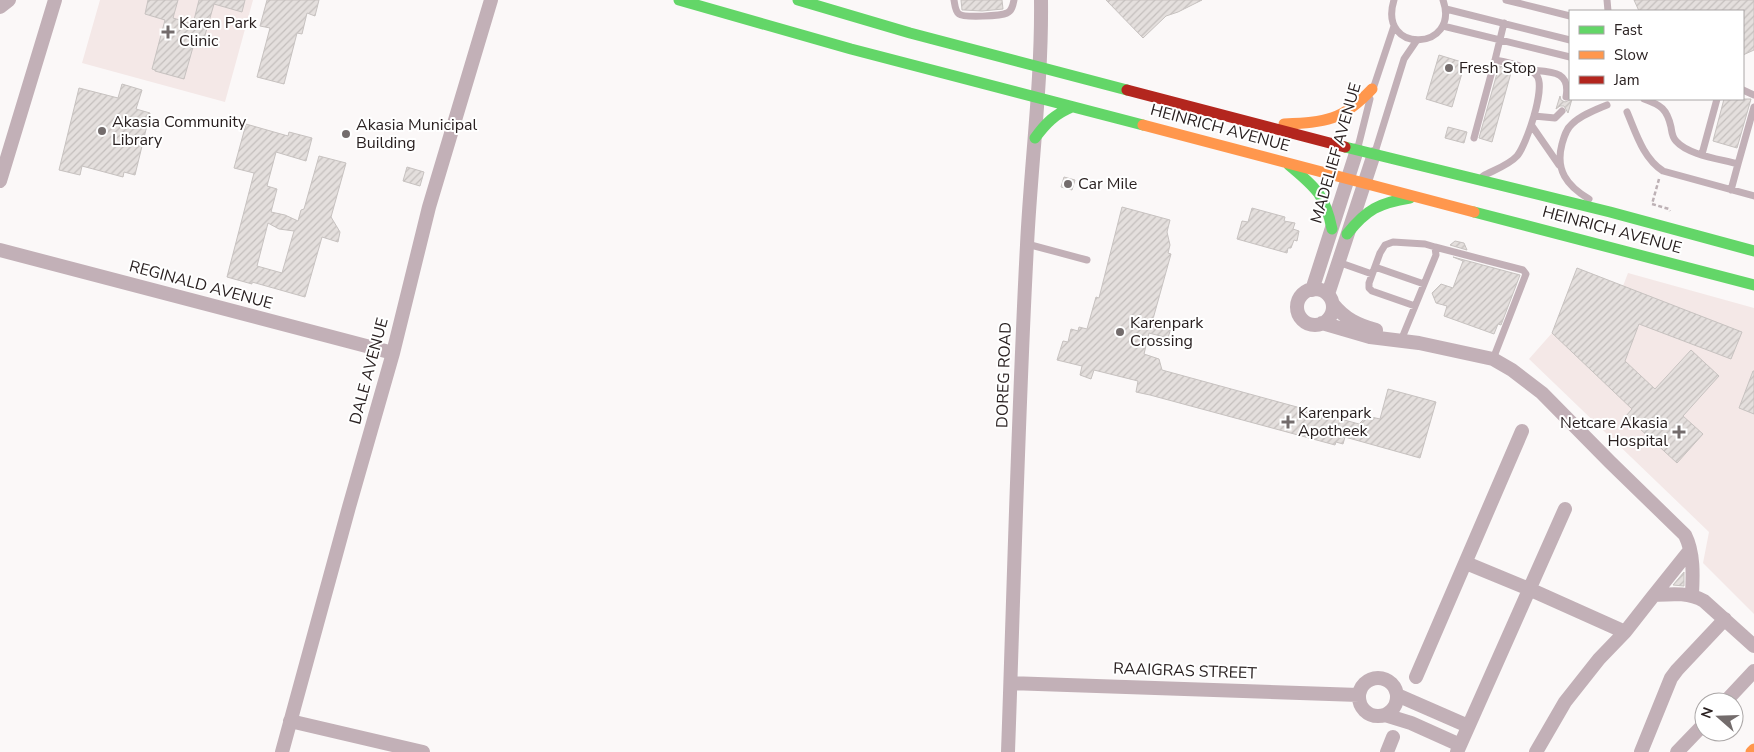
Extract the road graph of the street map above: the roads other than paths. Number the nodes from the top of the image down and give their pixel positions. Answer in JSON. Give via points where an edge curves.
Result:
{"nodes":[{"id":1,"x":9,"y":0,"type":"edge"},
{"id":2,"x":55,"y":0,"type":"edge"},
{"id":3,"x":491,"y":0,"type":"edge"},
{"id":4,"x":679,"y":0,"type":"edge"},
{"id":5,"x":798,"y":0,"type":"edge"},
{"id":6,"x":954,"y":0,"type":"edge"},
{"id":7,"x":1014,"y":0,"type":"edge"},
{"id":8,"x":1041,"y":0,"type":"edge"},
{"id":9,"x":1394,"y":0,"type":"edge"},
{"id":10,"x":1443,"y":0,"type":"edge"},
{"id":11,"x":1506,"y":0,"type":"edge"},
{"id":12,"x":0,"y":7,"type":"edge"},
{"id":13,"x":1446,"y":9,"type":"junction"},
{"id":14,"x":1569,"y":16,"type":"edge"},
{"id":15,"x":1504,"y":24,"type":"junction"},
{"id":16,"x":1394,"y":26,"type":"junction"},
{"id":17,"x":1442,"y":26,"type":"junction"},
{"id":18,"x":1417,"y":40,"type":"junction"},
{"id":19,"x":1500,"y":40,"type":"junction"},
{"id":20,"x":1569,"y":40,"type":"edge"},
{"id":21,"x":1569,"y":57,"type":"edge"},
{"id":22,"x":1495,"y":60,"type":"junction"},
{"id":23,"x":1041,"y":67,"type":"junction"},
{"id":24,"x":1529,"y":70,"type":"junction"},
{"id":25,"x":1372,"y":89,"type":"junction"},
{"id":26,"x":1566,"y":97,"type":"dead end"},
{"id":27,"x":1039,"y":98,"type":"junction"},
{"id":28,"x":1647,"y":100,"type":"edge"},
{"id":29,"x":1717,"y":100,"type":"edge"},
{"id":30,"x":1607,"y":105,"type":"dead end"},
{"id":31,"x":1072,"y":107,"type":"junction"},
{"id":32,"x":1754,"y":107,"type":"edge"},
{"id":33,"x":1562,"y":111,"type":"dead end"},
{"id":34,"x":1627,"y":112,"type":"dead end"},
{"id":35,"x":1534,"y":116,"type":"junction"},
{"id":36,"x":1262,"y":125,"type":"junction"},
{"id":37,"x":1532,"y":126,"type":"junction"},
{"id":38,"x":1035,"y":138,"type":"junction"},
{"id":39,"x":1474,"y":138,"type":"dead end"},
{"id":40,"x":1357,"y":150,"type":"junction"},
{"id":41,"x":1374,"y":154,"type":"junction"},
{"id":42,"x":1702,"y":154,"type":"junction"},
{"id":43,"x":1286,"y":162,"type":"junction"},
{"id":44,"x":1738,"y":164,"type":"junction"},
{"id":45,"x":1559,"y":165,"type":"junction"},
{"id":46,"x":1348,"y":178,"type":"junction"},
{"id":47,"x":1476,"y":179,"type":"junction"},
{"id":48,"x":0,"y":181,"type":"edge"},
{"id":49,"x":1366,"y":183,"type":"junction"},
{"id":50,"x":1731,"y":190,"type":"junction"},
{"id":51,"x":1754,"y":196,"type":"edge"},
{"id":52,"x":1420,"y":197,"type":"junction"},
{"id":53,"x":1610,"y":212,"type":"junction"},
{"id":54,"x":1332,"y":229,"type":"junction"},
{"id":55,"x":1347,"y":234,"type":"junction"},
{"id":56,"x":1027,"y":244,"type":"junction"},
{"id":57,"x":1435,"y":247,"type":"junction"},
{"id":58,"x":1754,"y":251,"type":"edge"},
{"id":59,"x":1,"y":254,"type":"edge"},
{"id":60,"x":1087,"y":260,"type":"dead end"},
{"id":61,"x":1338,"y":262,"type":"junction"},
{"id":62,"x":1373,"y":270,"type":"junction"},
{"id":63,"x":1424,"y":284,"type":"junction"},
{"id":64,"x":1754,"y":285,"type":"edge"},
{"id":65,"x":1312,"y":290,"type":"junction"},
{"id":66,"x":1330,"y":299,"type":"junction"},
{"id":67,"x":1415,"y":306,"type":"junction"},
{"id":68,"x":1322,"y":323,"type":"junction"},
{"id":69,"x":1402,"y":338,"type":"junction"},
{"id":70,"x":1418,"y":344,"type":"junction"},
{"id":71,"x":394,"y":353,"type":"junction"},
{"id":72,"x":1493,"y":359,"type":"junction"},
{"id":73,"x":1522,"y":431,"type":"dead end"},
{"id":74,"x":1565,"y":509,"type":"dead end"},
{"id":75,"x":1690,"y":550,"type":"junction"},
{"id":76,"x":1466,"y":563,"type":"junction"},
{"id":77,"x":1529,"y":589,"type":"junction"},
{"id":78,"x":1654,"y":595,"type":"junction"},
{"id":79,"x":1692,"y":595,"type":"junction"},
{"id":80,"x":1725,"y":619,"type":"junction"},
{"id":81,"x":1625,"y":632,"type":"junction"},
{"id":82,"x":1754,"y":646,"type":"edge"},
{"id":83,"x":1754,"y":671,"type":"edge"},
{"id":84,"x":1416,"y":677,"type":"dead end"},
{"id":85,"x":1011,"y":683,"type":"junction"},
{"id":86,"x":1734,"y":692,"type":"edge"},
{"id":87,"x":1359,"y":695,"type":"junction"},
{"id":88,"x":1397,"y":695,"type":"junction"},
{"id":89,"x":1385,"y":715,"type":"junction"},
{"id":90,"x":290,"y":721,"type":"junction"},
{"id":91,"x":1468,"y":726,"type":"junction"},
{"id":92,"x":1694,"y":734,"type":"edge"},
{"id":93,"x":1394,"y":737,"type":"dead end"},
{"id":94,"x":1459,"y":748,"type":"edge"},
{"id":95,"x":1754,"y":749,"type":"edge"},
{"id":96,"x":282,"y":752,"type":"edge"},
{"id":97,"x":422,"y":752,"type":"edge"},
{"id":98,"x":1008,"y":752,"type":"edge"},
{"id":99,"x":1387,"y":752,"type":"edge"},
{"id":100,"x":1536,"y":752,"type":"edge"},
{"id":101,"x":1641,"y":752,"type":"edge"},
{"id":102,"x":1677,"y":752,"type":"edge"},
{"id":103,"x":1751,"y":752,"type":"edge"}],
"edges":[{"from":1,"to":12,"type":"street"},
{"from":2,"to":48,"type":"street"},
{"from":3,"to":71,"type":"street","name":"DALE AVENUE","via":[[429,207]]},
{"from":4,"to":27,"type":"street","name":"HEINRICH AVENUE","via":[[860,52]]},
{"from":5,"to":23,"type":"street","name":"HEINRICH AVENUE"},
{"from":6,"to":7,"type":"lane","via":[[955,9],[966,16],[1006,14],[1012,9]]},
{"from":8,"to":23,"type":"street","name":"DOREG ROAD"},
{"from":9,"to":16,"type":"lane","via":[[1390,19]]},
{"from":10,"to":13,"type":"lane"},
{"from":11,"to":14,"type":"lane"},
{"from":13,"to":15,"type":"lane"},
{"from":13,"to":17,"type":"lane"},
{"from":15,"to":19,"type":"lane"},
{"from":15,"to":20,"type":"lane"},
{"from":16,"to":18,"type":"lane","via":[[1408,38]]},
{"from":16,"to":25,"type":"lane","name":"MADELIEF AVENUE"},
{"from":17,"to":18,"type":"lane","via":[[1431,37]]},
{"from":17,"to":19,"type":"lane"},
{"from":18,"to":41,"type":"lane","name":"MADELIEF AVENUE","via":[[1404,59]]},
{"from":19,"to":21,"type":"lane"},
{"from":19,"to":22,"type":"lane"},
{"from":22,"to":24,"type":"lane"},
{"from":22,"to":39,"type":"lane"},
{"from":23,"to":27,"type":"street","name":"DOREG ROAD"},
{"from":23,"to":36,"type":"street","name":"HEINRICH AVENUE"},
{"from":24,"to":26,"type":"lane","via":[[1561,75],[1568,87]]},
{"from":24,"to":35,"type":"lane","via":[[1537,75],[1540,84]]},
{"from":25,"to":36,"type":"street","via":[[1353,110],[1332,120]]},
{"from":25,"to":40,"type":"lane","name":"MADELIEF AVENUE"},
{"from":27,"to":31,"type":"street","name":"HEINRICH AVENUE"},
{"from":27,"to":38,"type":"street","name":"DOREG ROAD"},
{"from":28,"to":42,"type":"lane","via":[[1668,114],[1672,136],[1677,142]]},
{"from":29,"to":42,"type":"lane"},
{"from":30,"to":45,"type":"lane","via":[[1573,123],[1566,132]]},
{"from":31,"to":38,"type":"street","via":[[1056,113]]},
{"from":31,"to":43,"type":"street","name":"HEINRICH AVENUE"},
{"from":32,"to":44,"type":"lane"},
{"from":33,"to":35,"type":"lane","via":[[1555,118]]},
{"from":34,"to":50,"type":"lane","via":[[1654,165],[1663,171]]},
{"from":35,"to":37,"type":"lane"},
{"from":36,"to":40,"type":"street","name":"HEINRICH AVENUE"},
{"from":37,"to":45,"type":"lane"},
{"from":37,"to":47,"type":"lane","via":[[1517,156]]},
{"from":38,"to":56,"type":"street","name":"DOREG ROAD"},
{"from":40,"to":41,"type":"street","name":"HEINRICH AVENUE"},
{"from":40,"to":46,"type":"street","name":"MADELIEF AVENUE"},
{"from":41,"to":47,"type":"street","name":"HEINRICH AVENUE"},
{"from":41,"to":49,"type":"street","name":"MADELIEF AVENUE"},
{"from":42,"to":44,"type":"lane"},
{"from":43,"to":46,"type":"street","name":"HEINRICH AVENUE"},
{"from":43,"to":54,"type":"street","via":[[1324,196]]},
{"from":44,"to":50,"type":"lane"},
{"from":45,"to":53,"type":"lane","via":[[1572,186]]},
{"from":46,"to":49,"type":"street","name":"HEINRICH AVENUE"},
{"from":46,"to":54,"type":"street","name":"MADELIEF AVENUE"},
{"from":47,"to":53,"type":"street","name":"HEINRICH AVENUE"},
{"from":49,"to":52,"type":"street","name":"HEINRICH AVENUE"},
{"from":49,"to":55,"type":"street","name":"MADELIEF AVENUE"},
{"from":50,"to":51,"type":"lane"},
{"from":52,"to":55,"type":"street","via":[[1372,207],[1360,216]]},
{"from":52,"to":64,"type":"street","name":"HEINRICH AVENUE"},
{"from":53,"to":58,"type":"street","name":"HEINRICH AVENUE"},
{"from":54,"to":65,"type":"street","name":"MADELIEF AVENUE"},
{"from":55,"to":61,"type":"street","name":"MADELIEF AVENUE"},
{"from":56,"to":60,"type":"lane"},
{"from":56,"to":85,"type":"street","name":"DOREG ROAD"},
{"from":57,"to":62,"type":"lane","via":[[1393,242],[1385,245]]},
{"from":57,"to":63,"type":"lane","via":[[1436,255]]},
{"from":57,"to":72,"type":"lane","via":[[1525,272]]},
{"from":59,"to":71,"type":"street","name":"REGINALD AVENUE"},
{"from":61,"to":62,"type":"lane"},
{"from":61,"to":66,"type":"street","name":"MADELIEF AVENUE"},
{"from":62,"to":63,"type":"lane"},
{"from":62,"to":67,"type":"lane","via":[[1369,283],[1372,291]]},
{"from":63,"to":67,"type":"lane"},
{"from":65,"to":66,"type":"street","via":[[1318,289]]},
{"from":65,"to":68,"type":"street","via":[[1302,296],[1299,313],[1306,322]]},
{"from":66,"to":68,"type":"street","via":[[1331,315]]},
{"from":66,"to":69,"type":"street","via":[[1348,320]]},
{"from":67,"to":69,"type":"lane"},
{"from":68,"to":70,"type":"street","via":[[1370,337]]},
{"from":69,"to":70,"type":"street"},
{"from":70,"to":72,"type":"street"},
{"from":71,"to":90,"type":"street","name":"DALE AVENUE"},
{"from":72,"to":75,"type":"street","via":[[1542,393],[1685,534]]},
{"from":73,"to":76,"type":"street"},
{"from":74,"to":77,"type":"street"},
{"from":75,"to":78,"type":"street"},
{"from":75,"to":79,"type":"street"},
{"from":76,"to":77,"type":"street"},
{"from":76,"to":84,"type":"street"},
{"from":77,"to":81,"type":"street"},
{"from":77,"to":91,"type":"street"},
{"from":78,"to":79,"type":"street"},
{"from":78,"to":81,"type":"street"},
{"from":79,"to":80,"type":"street"},
{"from":80,"to":82,"type":"street"},
{"from":80,"to":101,"type":"street","via":[[1671,678]]},
{"from":81,"to":100,"type":"street","via":[[1565,702]]},
{"from":83,"to":86,"type":"street"},
{"from":85,"to":87,"type":"street","name":"RAAIGRAS STREET"},
{"from":85,"to":98,"type":"street","name":"DOREG ROAD"},
{"from":87,"to":88,"type":"street","via":[[1366,683],[1378,678],[1391,683]]},
{"from":87,"to":89,"type":"street","via":[[1361,706],[1368,714]]},
{"from":88,"to":89,"type":"street","via":[[1395,707]]},
{"from":88,"to":91,"type":"street"},
{"from":89,"to":94,"type":"street","via":[[1411,723]]},
{"from":90,"to":96,"type":"street","name":"DALE AVENUE"},
{"from":90,"to":97,"type":"street"},
{"from":91,"to":94,"type":"street"},
{"from":92,"to":102,"type":"street"},
{"from":93,"to":99,"type":"street"},
{"from":95,"to":103,"type":"street"}]}
